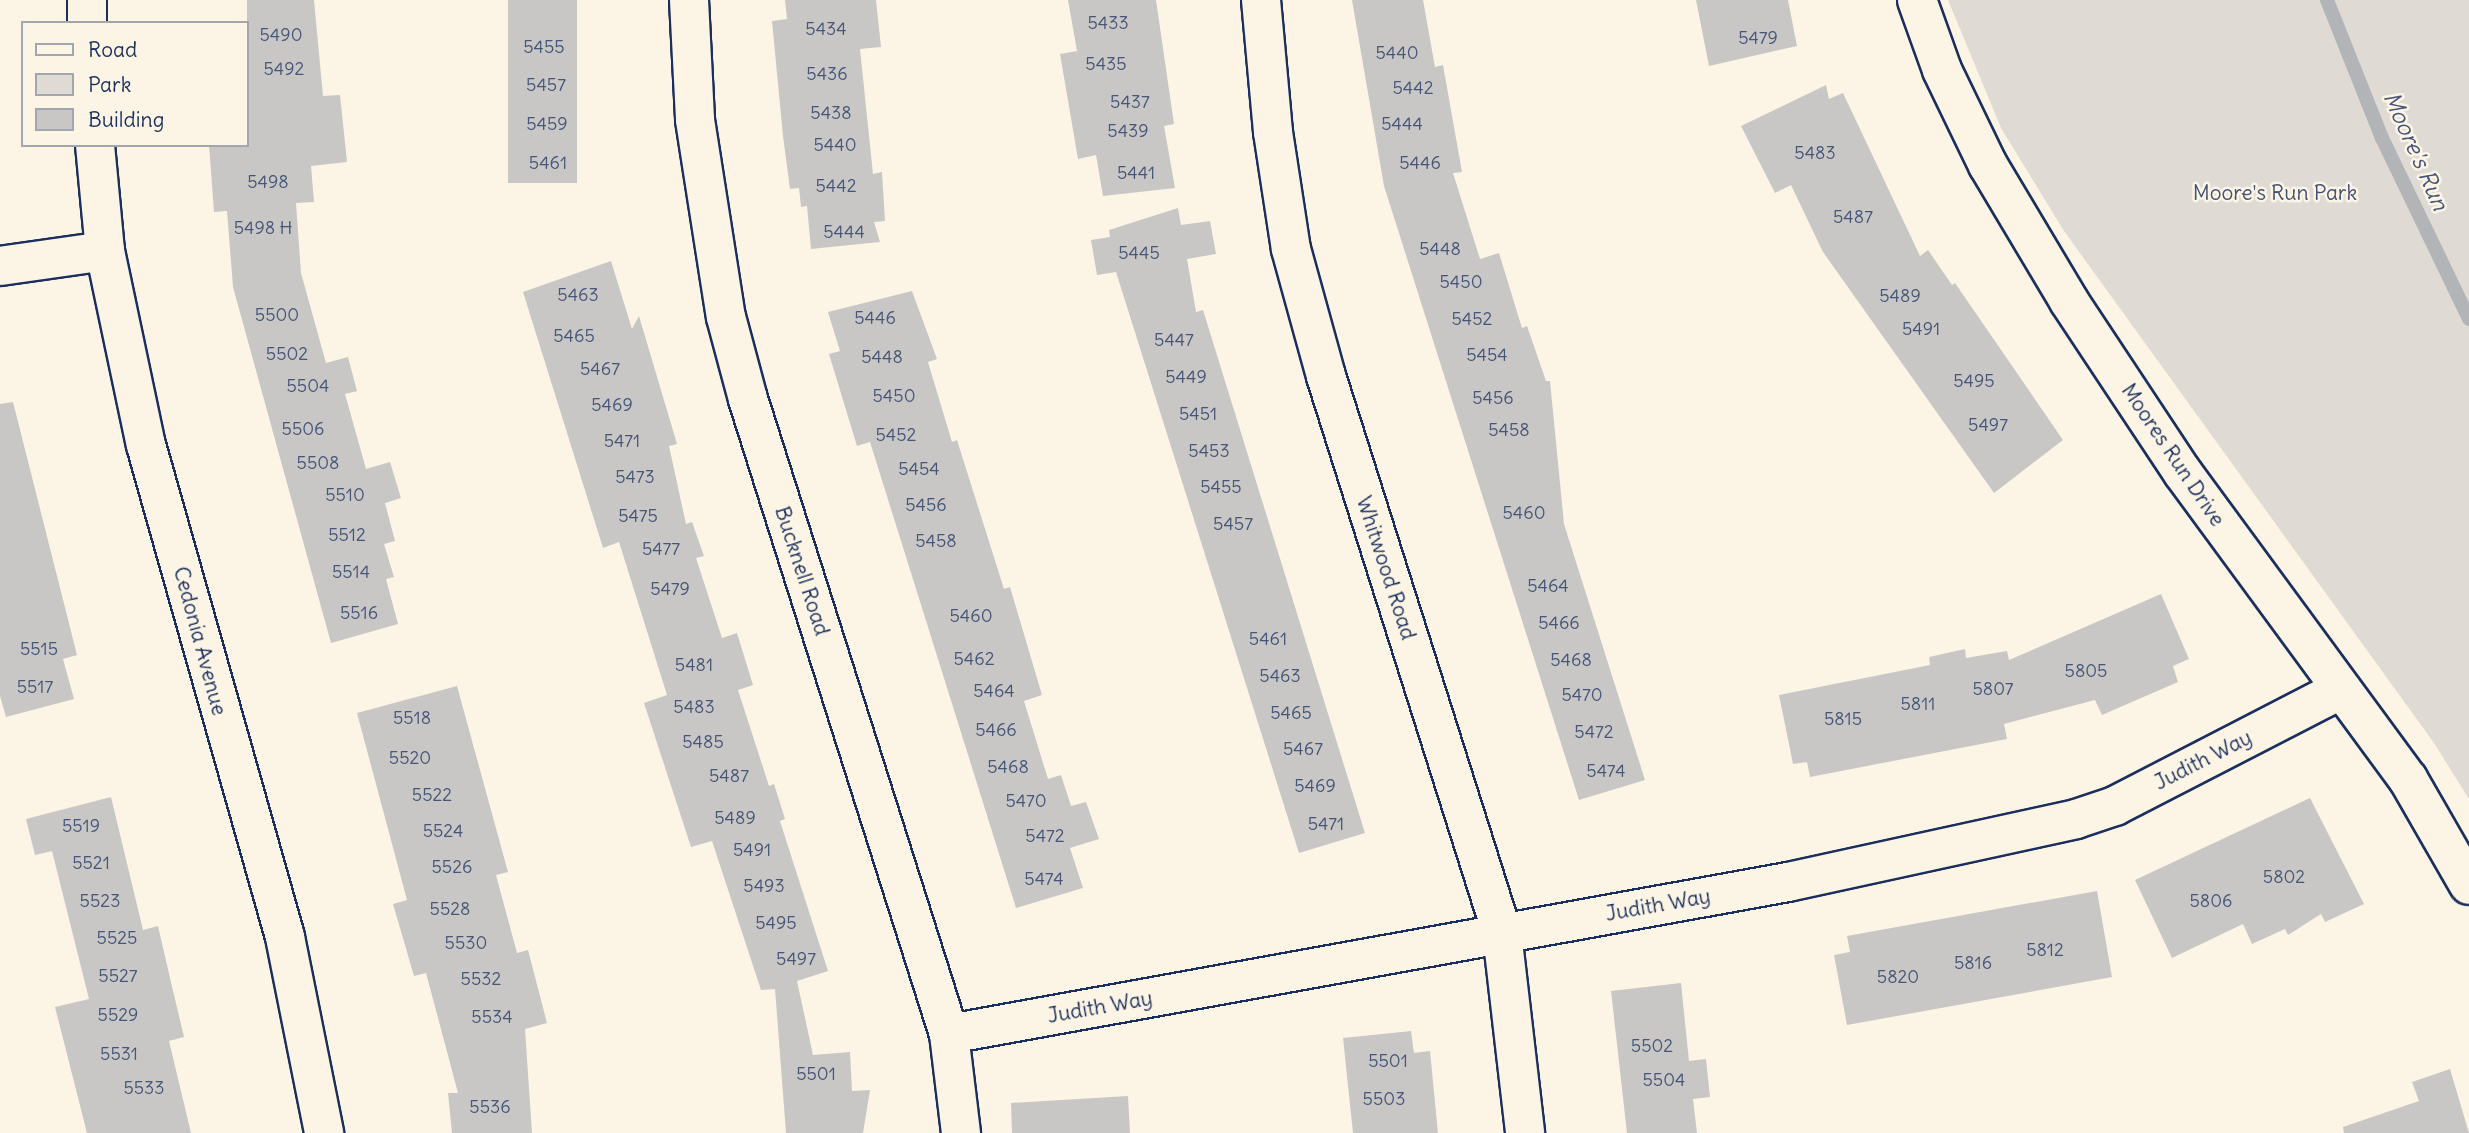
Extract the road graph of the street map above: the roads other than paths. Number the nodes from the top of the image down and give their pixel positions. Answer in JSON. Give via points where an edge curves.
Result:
{"nodes":[{"id":1,"x":87,"y":0,"type":"edge"},
{"id":2,"x":689,"y":0,"type":"edge"},
{"id":3,"x":1261,"y":0,"type":"edge"},
{"id":4,"x":1917,"y":0,"type":"edge"},
{"id":5,"x":87,"y":21,"type":"edge"},
{"id":6,"x":95,"y":147,"type":"edge"},
{"id":7,"x":105,"y":251,"type":"junction"},
{"id":8,"x":0,"y":265,"type":"edge"},
{"id":9,"x":2340,"y":690,"type":"junction"},
{"id":10,"x":2469,"y":885,"type":"edge"},
{"id":11,"x":1502,"y":933,"type":"junction"},
{"id":12,"x":949,"y":1034,"type":"junction"},
{"id":13,"x":324,"y":1133,"type":"edge"},
{"id":14,"x":961,"y":1133,"type":"edge"},
{"id":15,"x":1525,"y":1133,"type":"edge"}],
"edges":[{"from":1,"to":5,"type":"street"},
{"from":2,"to":12,"type":"street","name":"Bucknell Road","via":[[695,120],[726,317]]},
{"from":3,"to":11,"type":"street","name":"Whitwood Road","via":[[1273,132],[1291,249],[1326,376]]},
{"from":4,"to":9,"type":"street","name":"Moores Run Drive","via":[[1942,70],[1988,165],[2069,301],[2183,473]]},
{"from":6,"to":7,"type":"street","name":"Cedonia Avenue"},
{"from":7,"to":8,"type":"street"},
{"from":7,"to":13,"type":"street","name":"Cedonia Avenue","via":[[146,445],[285,937]]},
{"from":9,"to":10,"type":"street","name":"Moores Run Drive","via":[[2408,779]]},
{"from":9,"to":11,"type":"street","name":"Judith Way","via":[[2115,806],[2076,820],[1885,863]]},
{"from":11,"to":12,"type":"street","name":"Judith Way"},
{"from":11,"to":15,"type":"street","name":"Whitwood Road"},
{"from":12,"to":14,"type":"street","name":"Bucknell Road"}]}
